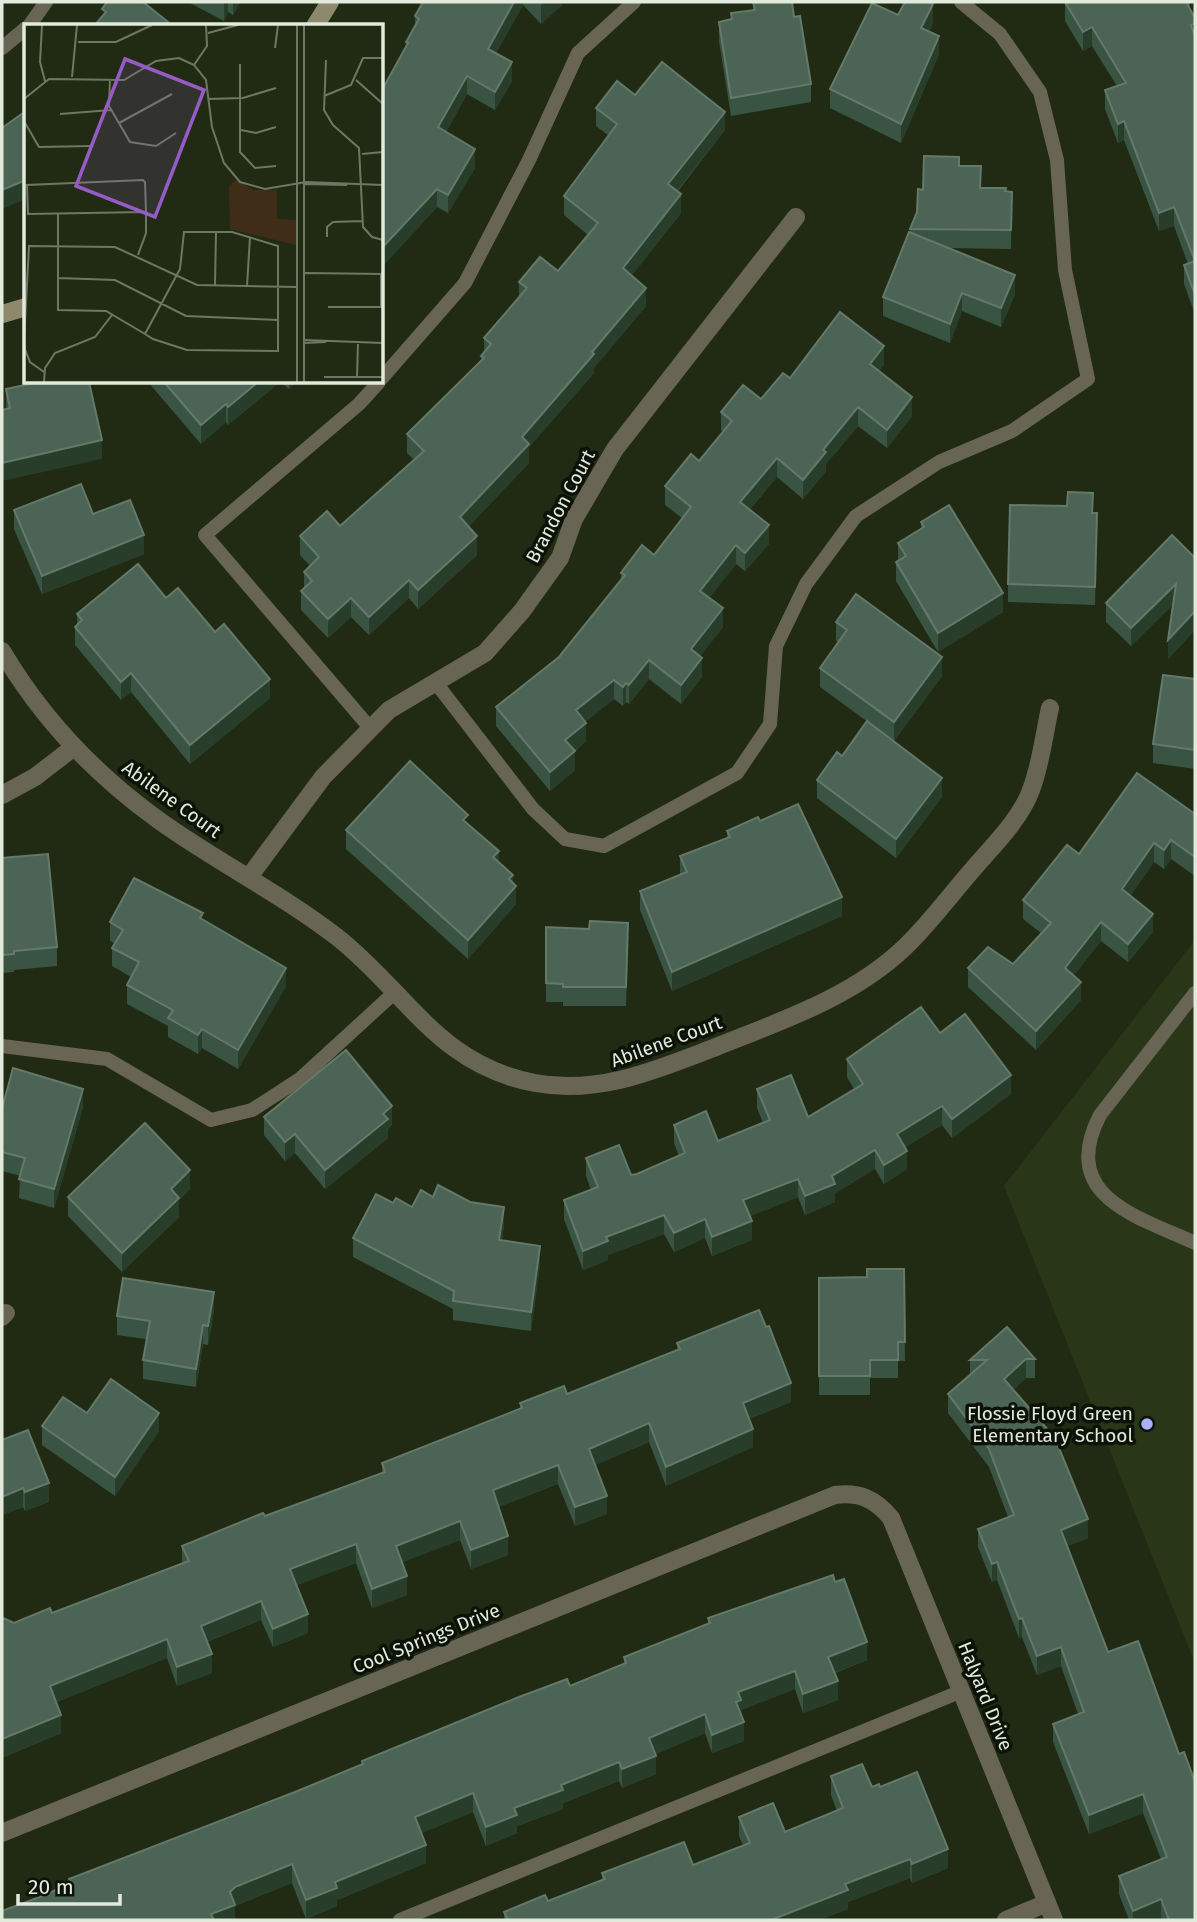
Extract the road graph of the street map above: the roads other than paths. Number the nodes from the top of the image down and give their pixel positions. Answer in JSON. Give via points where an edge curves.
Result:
{"nodes":[{"id":1,"x":46,"y":2,"type":"edge"},
{"id":2,"x":330,"y":2,"type":"edge"},
{"id":3,"x":634,"y":2,"type":"edge"},
{"id":4,"x":961,"y":2,"type":"edge"},
{"id":5,"x":29,"y":24,"type":"edge"},
{"id":6,"x":316,"y":24,"type":"edge"},
{"id":7,"x":24,"y":30,"type":"edge"},
{"id":8,"x":2,"y":48,"type":"edge"},
{"id":9,"x":796,"y":217,"type":"dead end"},
{"id":10,"x":24,"y":308,"type":"edge"},
{"id":11,"x":2,"y":314,"type":"edge"},
{"id":12,"x":383,"y":377,"type":"edge"},
{"id":13,"x":377,"y":383,"type":"edge"},
{"id":14,"x":2,"y":651,"type":"edge"},
{"id":15,"x":436,"y":682,"type":"junction"},
{"id":16,"x":1050,"y":708,"type":"dead end"},
{"id":17,"x":371,"y":729,"type":"junction"},
{"id":18,"x":74,"y":747,"type":"junction"},
{"id":19,"x":2,"y":795,"type":"edge"},
{"id":20,"x":249,"y":877,"type":"junction"},
{"id":21,"x":394,"y":993,"type":"junction"},
{"id":22,"x":1195,"y":993,"type":"edge"},
{"id":23,"x":2,"y":1046,"type":"edge"},
{"id":24,"x":1195,"y":1243,"type":"edge"},
{"id":25,"x":867,"y":1497,"type":"joint"},
{"id":26,"x":962,"y":1691,"type":"junction"},
{"id":27,"x":2,"y":1833,"type":"edge"},
{"id":28,"x":1051,"y":1912,"type":"edge"},
{"id":29,"x":400,"y":1920,"type":"edge"},
{"id":30,"x":1006,"y":1920,"type":"edge"}],
"edges":[{"from":1,"to":5,"type":"lane"},
{"from":2,"to":6,"type":"street"},
{"from":3,"to":12,"type":"lane","via":[[579,53],[465,283]]},
{"from":4,"to":15,"type":"lane","via":[[1000,34],[1040,92],[1057,160],[1065,270],[1088,379],[1012,431],[939,462],[856,516],[806,584],[776,646],[770,724],[737,773],[604,846],[565,839],[533,809]]},
{"from":7,"to":8,"type":"lane"},
{"from":9,"to":15,"type":"street","name":"Brandon Court","via":[[615,449],[574,519],[560,558],[522,611],[485,653]]},
{"from":10,"to":11,"type":"street"},
{"from":13,"to":17,"type":"lane","via":[[359,404],[205,535]]},
{"from":14,"to":18,"type":"street","name":"Abilene Court"},
{"from":15,"to":17,"type":"street","name":"Brandon Court","via":[[389,710]]},
{"from":16,"to":21,"type":"street","name":"Abilene Court","via":[[1031,792],[1001,837],[904,948],[808,1010],[618,1082],[575,1088],[533,1083],[464,1057]]},
{"from":17,"to":20,"type":"street","name":"Brandon Court","via":[[323,777]]},
{"from":18,"to":19,"type":"street","via":[[36,777]]},
{"from":18,"to":20,"type":"street","name":"Abilene Court","via":[[158,820]]},
{"from":20,"to":21,"type":"street","name":"Abilene Court","via":[[344,943]]},
{"from":21,"to":23,"type":"lane","via":[[300,1079],[252,1110],[211,1120],[107,1059]]},
{"from":22,"to":24,"type":"lane","via":[[1100,1115],[1089,1137],[1096,1185],[1110,1204]]},
{"from":25,"to":26,"type":"street","name":"Halyard Drive","via":[[891,1518]]},
{"from":25,"to":27,"type":"street","name":"Cool Springs Drive","via":[[835,1494]]},
{"from":26,"to":28,"type":"street","name":"Halyard Drive"},
{"from":26,"to":29,"type":"lane"},
{"from":28,"to":30,"type":"street"}]}
